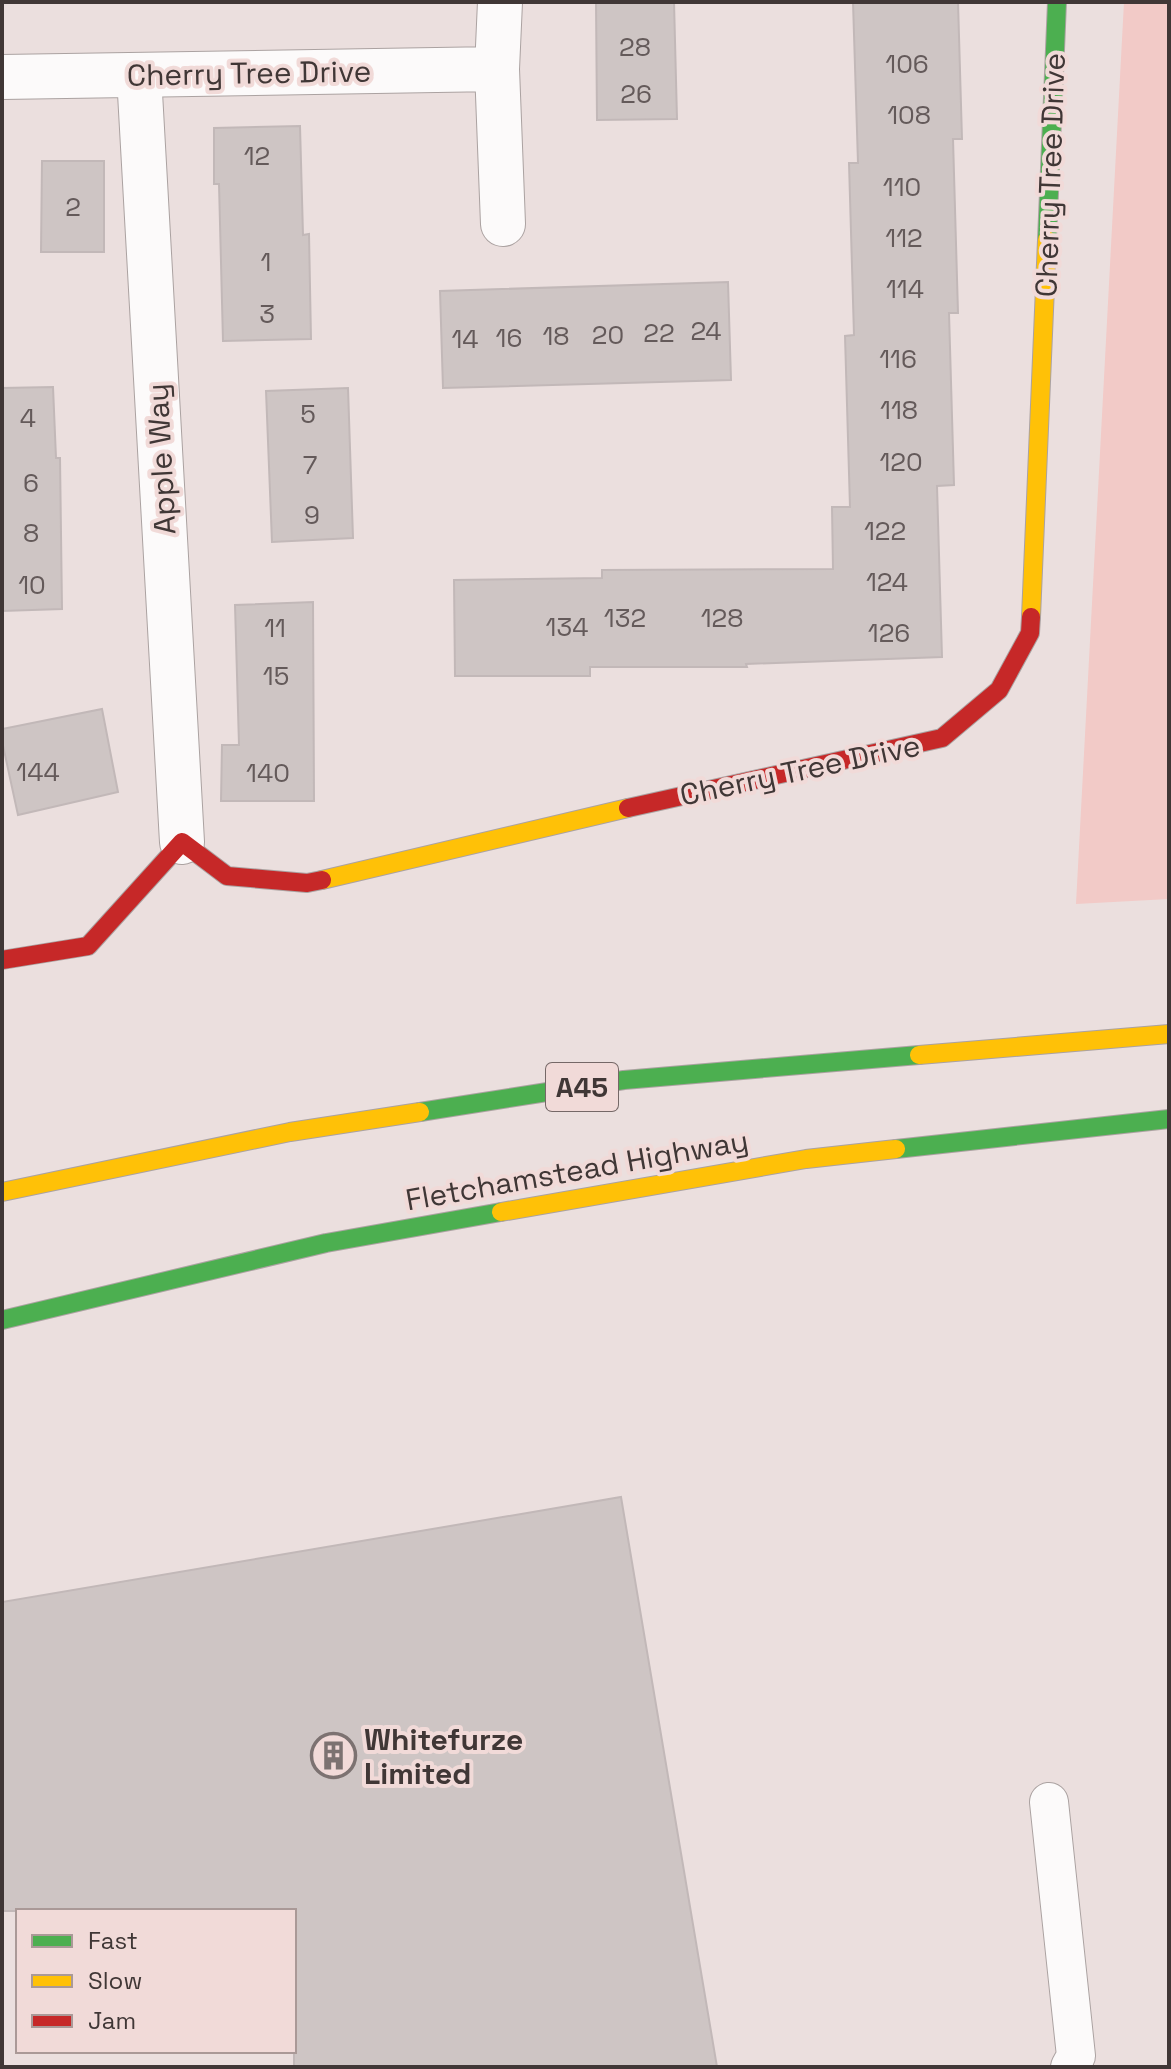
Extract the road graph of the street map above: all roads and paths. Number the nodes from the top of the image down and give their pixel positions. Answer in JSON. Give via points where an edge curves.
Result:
{"nodes":[{"id":1,"x":500,"y":2,"type":"edge"},
{"id":2,"x":1057,"y":2,"type":"edge"},
{"id":3,"x":497,"y":69,"type":"junction"},
{"id":4,"x":139,"y":75,"type":"junction"},
{"id":5,"x":2,"y":77,"type":"edge"},
{"id":6,"x":503,"y":224,"type":"dead end"},
{"id":7,"x":182,"y":842,"type":"junction"},
{"id":8,"x":2,"y":960,"type":"edge"},
{"id":9,"x":1169,"y":1034,"type":"edge"},
{"id":10,"x":1169,"y":1119,"type":"edge"},
{"id":11,"x":2,"y":1192,"type":"edge"},
{"id":12,"x":2,"y":1320,"type":"edge"},
{"id":13,"x":1049,"y":1802,"type":"dead end"},
{"id":14,"x":1070,"y":2067,"type":"edge"}],
"edges":[{"from":1,"to":3,"type":"street"},
{"from":2,"to":7,"type":"main road","name":"Cherry Tree Drive","via":[[1030,633],[999,690],[942,738],[307,883],[227,876]]},
{"from":3,"to":4,"type":"street","name":"Cherry Tree Drive"},
{"from":3,"to":6,"type":"street"},
{"from":4,"to":5,"type":"street","name":"Cherry Tree Drive"},
{"from":4,"to":7,"type":"street","name":"Apple Way"},
{"from":7,"to":8,"type":"main road","via":[[88,946]]},
{"from":9,"to":11,"type":"main road","number":"A45","via":[[624,1080],[290,1132]]},
{"from":10,"to":12,"type":"main road","name":"Fletchamstead Highway","via":[[806,1159],[326,1243]]},
{"from":13,"to":14,"type":"lane","via":[[1076,2056]]}]}
